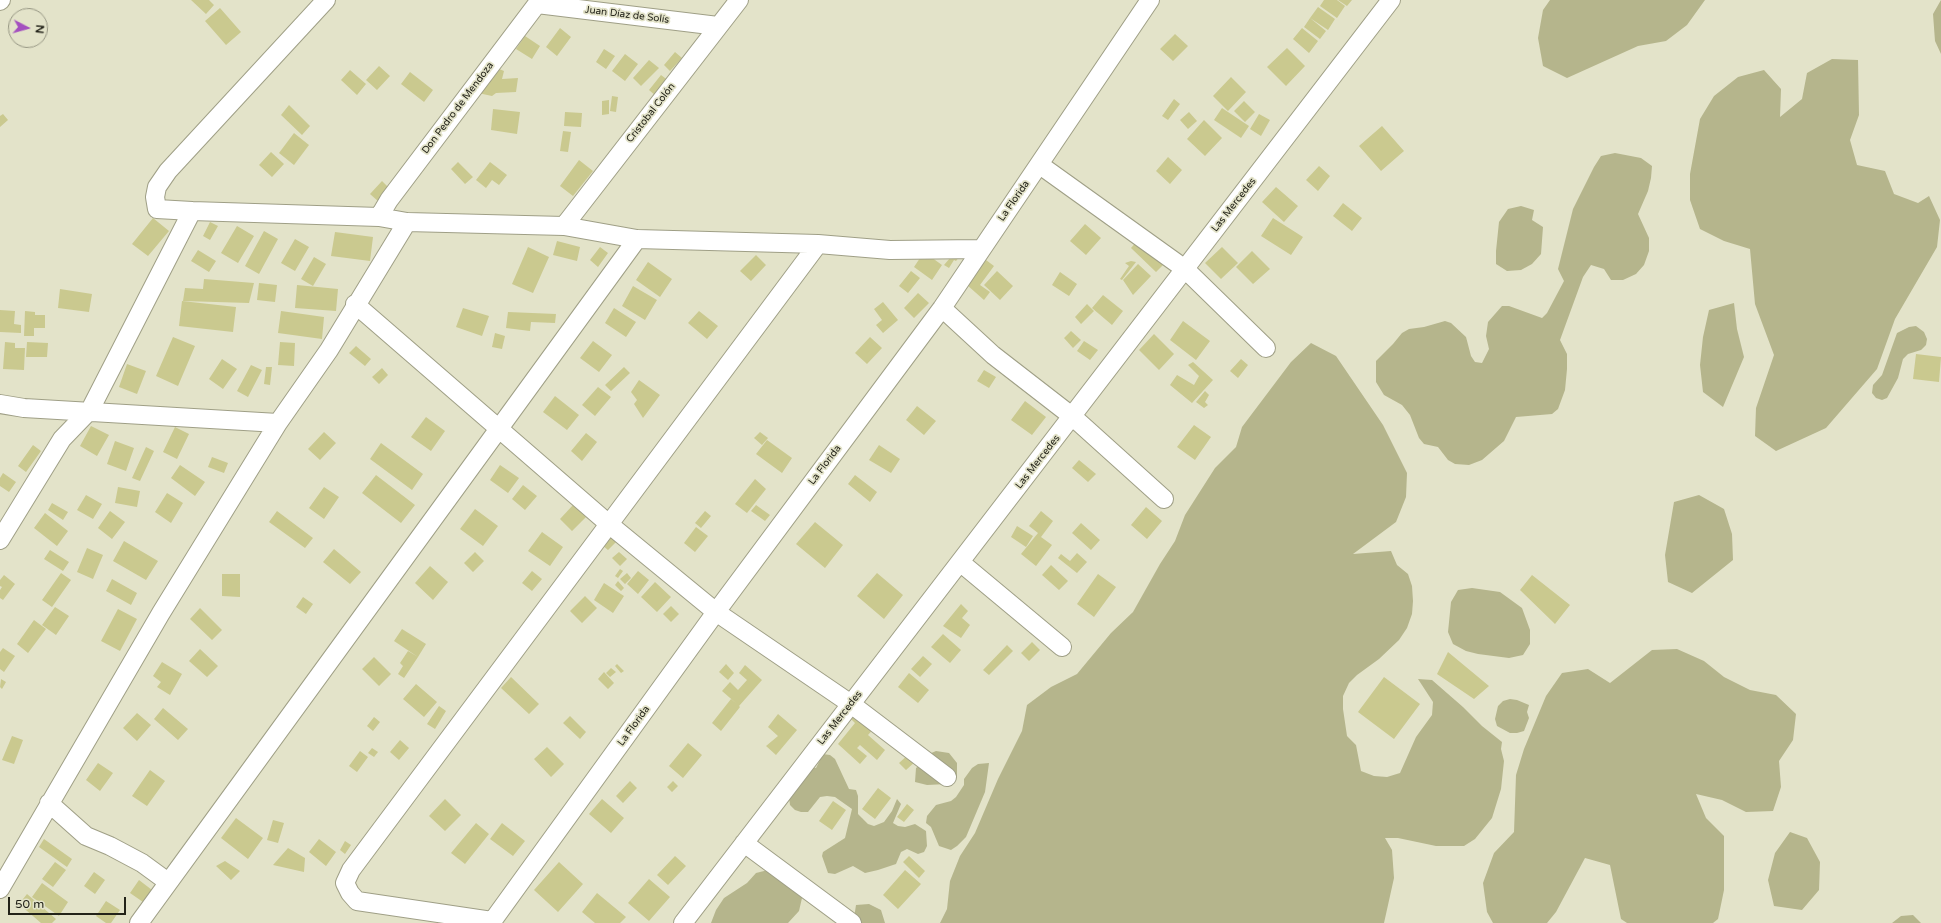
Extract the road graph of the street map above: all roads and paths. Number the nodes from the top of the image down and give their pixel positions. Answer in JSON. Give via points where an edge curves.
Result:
{"nodes":[{"id":1,"x":326,"y":0,"type":"edge"},
{"id":2,"x":739,"y":0,"type":"edge"},
{"id":3,"x":1150,"y":0,"type":"edge"},
{"id":4,"x":1391,"y":0,"type":"edge"},
{"id":5,"x":538,"y":2,"type":"edge"},
{"id":6,"x":718,"y":26,"type":"junction"},
{"id":7,"x":1040,"y":165,"type":"junction"},
{"id":8,"x":192,"y":211,"type":"junction"},
{"id":9,"x":380,"y":217,"type":"junction"},
{"id":10,"x":407,"y":222,"type":"junction"},
{"id":11,"x":564,"y":226,"type":"junction"},
{"id":12,"x":637,"y":239,"type":"junction"},
{"id":13,"x":818,"y":244,"type":"junction"},
{"id":14,"x":980,"y":249,"type":"junction"},
{"id":15,"x":1185,"y":269,"type":"junction"},
{"id":16,"x":355,"y":304,"type":"junction"},
{"id":17,"x":942,"y":308,"type":"junction"},
{"id":18,"x":1266,"y":348,"type":"dead end"},
{"id":19,"x":0,"y":404,"type":"edge"},
{"id":20,"x":90,"y":410,"type":"junction"},
{"id":21,"x":1072,"y":416,"type":"junction"},
{"id":22,"x":278,"y":423,"type":"junction"},
{"id":23,"x":499,"y":428,"type":"junction"},
{"id":24,"x":1164,"y":498,"type":"dead end"},
{"id":25,"x":610,"y":525,"type":"junction"},
{"id":26,"x":0,"y":540,"type":"edge"},
{"id":27,"x":960,"y":562,"type":"junction"},
{"id":28,"x":716,"y":612,"type":"junction"},
{"id":29,"x":1062,"y":647,"type":"dead end"},
{"id":30,"x":850,"y":704,"type":"junction"},
{"id":31,"x":947,"y":777,"type":"dead end"},
{"id":32,"x":49,"y":803,"type":"junction"},
{"id":33,"x":744,"y":843,"type":"junction"},
{"id":34,"x":168,"y":882,"type":"junction"},
{"id":35,"x":0,"y":889,"type":"edge"},
{"id":36,"x":492,"y":922,"type":"edge"},
{"id":37,"x":139,"y":923,"type":"edge"},
{"id":38,"x":683,"y":923,"type":"edge"},
{"id":39,"x":852,"y":923,"type":"edge"}],
"edges":[{"from":1,"to":8,"type":"street","via":[[168,171],[157,187],[157,209]]},
{"from":2,"to":6,"type":"street","name":"Cristobal Colón"},
{"from":3,"to":7,"type":"street","name":"La Florida"},
{"from":4,"to":15,"type":"street","name":"Las Mercedes"},
{"from":5,"to":6,"type":"street","name":"Juan Díaz de Solís"},
{"from":5,"to":9,"type":"street","name":"Don Pedro de Mendoza","via":[[389,200]]},
{"from":6,"to":11,"type":"street","name":"Cristobal Colón"},
{"from":7,"to":14,"type":"street","name":"La Florida"},
{"from":7,"to":15,"type":"street"},
{"from":8,"to":9,"type":"street"},
{"from":8,"to":20,"type":"street"},
{"from":9,"to":10,"type":"street"},
{"from":10,"to":11,"type":"street"},
{"from":10,"to":16,"type":"street"},
{"from":11,"to":12,"type":"street"},
{"from":12,"to":13,"type":"street"},
{"from":12,"to":23,"type":"street"},
{"from":13,"to":14,"type":"street","via":[[890,250]]},
{"from":13,"to":25,"type":"street"},
{"from":14,"to":17,"type":"street","name":"La Florida"},
{"from":15,"to":18,"type":"street"},
{"from":15,"to":21,"type":"street","name":"Las Mercedes"},
{"from":16,"to":22,"type":"street","via":[[329,350]]},
{"from":16,"to":23,"type":"street"},
{"from":17,"to":21,"type":"street","via":[[993,355]]},
{"from":17,"to":28,"type":"street","name":"La Florida"},
{"from":19,"to":20,"type":"street","via":[[24,408]]},
{"from":20,"to":22,"type":"street"},
{"from":20,"to":26,"type":"street","via":[[62,439]]},
{"from":21,"to":24,"type":"street"},
{"from":21,"to":27,"type":"street","name":"Las Mercedes"},
{"from":22,"to":32,"type":"street","via":[[161,613]]},
{"from":23,"to":25,"type":"street"},
{"from":23,"to":34,"type":"street"},
{"from":25,"to":28,"type":"street"},
{"from":25,"to":36,"type":"street","via":[[351,870],[345,883],[357,901]]},
{"from":27,"to":29,"type":"street"},
{"from":27,"to":30,"type":"street","name":"Las Mercedes"},
{"from":28,"to":30,"type":"street"},
{"from":28,"to":36,"type":"street","name":"La Florida"},
{"from":30,"to":31,"type":"street"},
{"from":30,"to":33,"type":"street","name":"Las Mercedes"},
{"from":32,"to":34,"type":"street","via":[[86,836],[110,846]]},
{"from":32,"to":35,"type":"street"},
{"from":33,"to":38,"type":"street","name":"Las Mercedes"},
{"from":33,"to":39,"type":"street"},
{"from":34,"to":37,"type":"street"}]}
